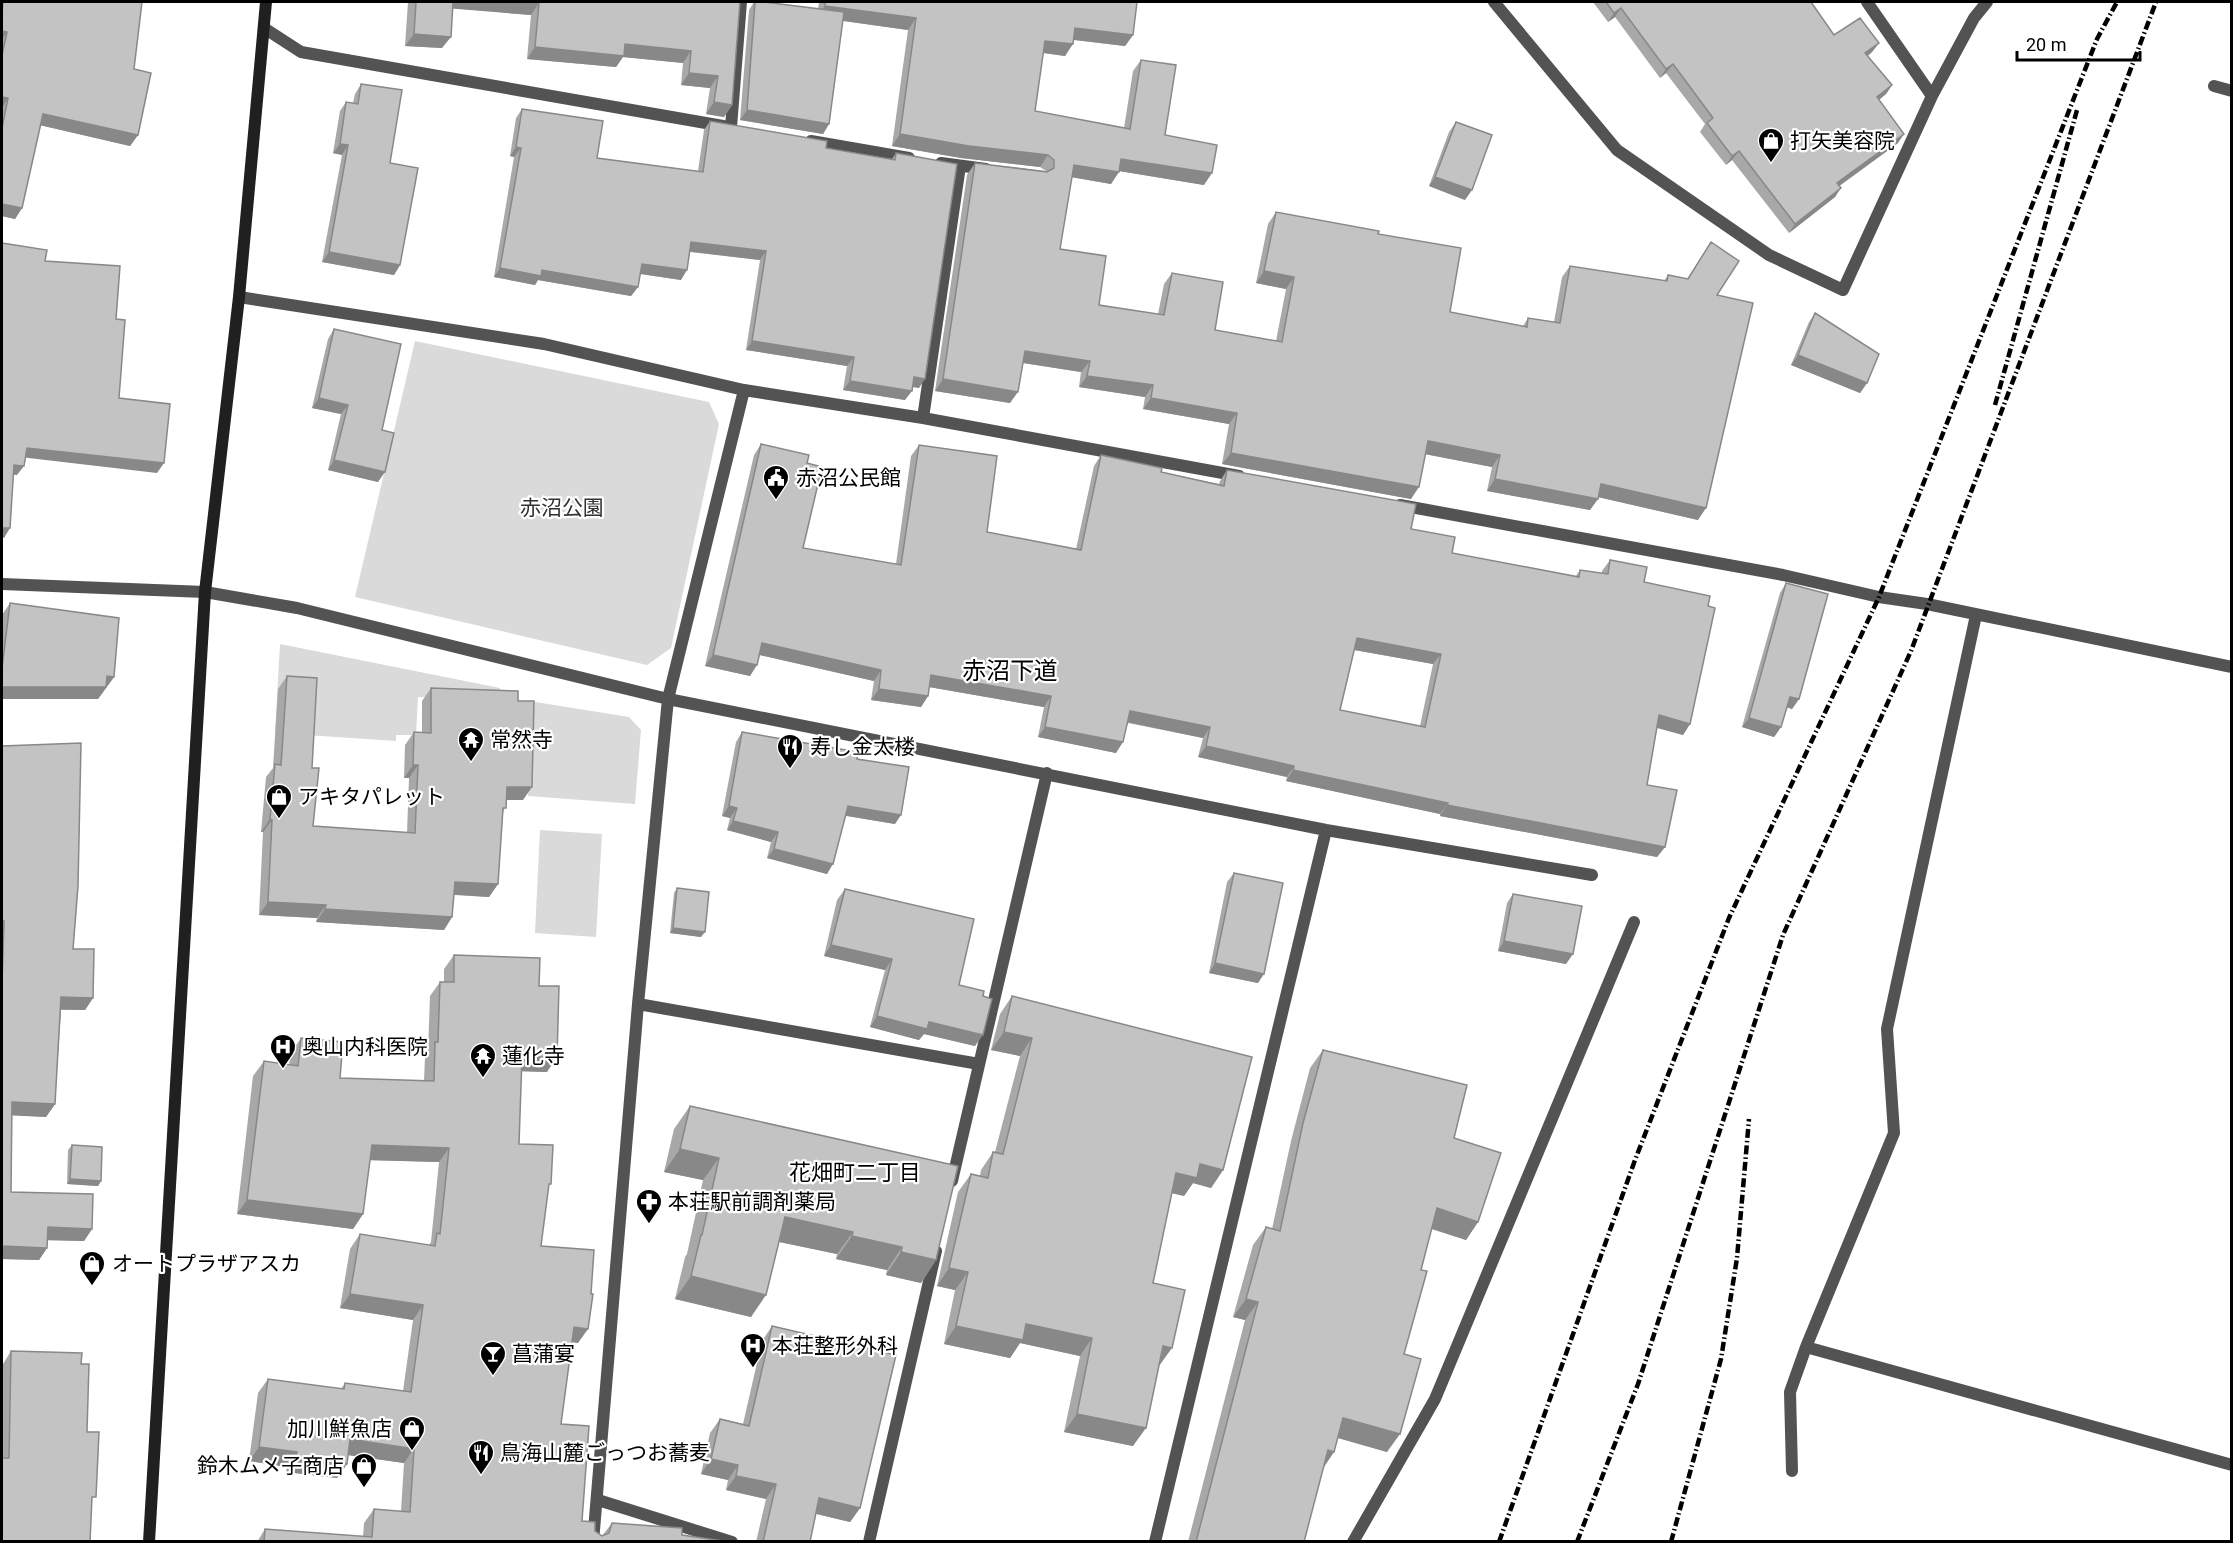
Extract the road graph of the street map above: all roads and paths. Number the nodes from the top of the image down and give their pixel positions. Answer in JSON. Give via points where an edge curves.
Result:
{"nodes":[{"id":1,"x":266,"y":2,"type":"edge"},
{"id":2,"x":741,"y":2,"type":"edge"},
{"id":3,"x":1494,"y":2,"type":"edge"},
{"id":4,"x":1867,"y":2,"type":"edge"},
{"id":5,"x":1987,"y":2,"type":"edge"},
{"id":6,"x":264,"y":28,"type":"junction"},
{"id":7,"x":2214,"y":86,"type":"dead end"},
{"id":8,"x":2232,"y":91,"type":"edge"},
{"id":9,"x":1932,"y":96,"type":"junction"},
{"id":10,"x":800,"y":139,"type":"edge"},
{"id":11,"x":960,"y":166,"type":"junction"},
{"id":12,"x":993,"y":170,"type":"edge"},
{"id":13,"x":239,"y":297,"type":"junction"},
{"id":14,"x":744,"y":390,"type":"junction"},
{"id":15,"x":923,"y":418,"type":"junction"},
{"id":16,"x":1253,"y":478,"type":"edge"},
{"id":17,"x":1383,"y":502,"type":"edge"},
{"id":18,"x":2,"y":584,"type":"edge"},
{"id":19,"x":205,"y":592,"type":"junction"},
{"id":20,"x":1976,"y":615,"type":"junction"},
{"id":21,"x":2232,"y":667,"type":"edge"},
{"id":22,"x":668,"y":699,"type":"junction"},
{"id":23,"x":1047,"y":773,"type":"junction"},
{"id":24,"x":1326,"y":830,"type":"junction"},
{"id":25,"x":1592,"y":875,"type":"dead end"},
{"id":26,"x":1634,"y":922,"type":"dead end"},
{"id":27,"x":638,"y":1004,"type":"junction"},
{"id":28,"x":979,"y":1064,"type":"junction"},
{"id":29,"x":950,"y":1192,"type":"edge"},
{"id":30,"x":939,"y":1238,"type":"edge"},
{"id":31,"x":1806,"y":1347,"type":"junction"},
{"id":32,"x":2232,"y":1465,"type":"edge"},
{"id":33,"x":1792,"y":1471,"type":"dead end"},
{"id":34,"x":598,"y":1500,"type":"junction"},
{"id":35,"x":149,"y":1542,"type":"edge"},
{"id":36,"x":593,"y":1542,"type":"edge"},
{"id":37,"x":732,"y":1542,"type":"edge"},
{"id":38,"x":869,"y":1542,"type":"edge"},
{"id":39,"x":1155,"y":1542,"type":"edge"},
{"id":40,"x":1353,"y":1542,"type":"edge"}],
"edges":[{"from":1,"to":6,"type":"street"},
{"from":2,"to":6,"type":"street","via":[[737,128],[301,52]]},
{"from":3,"to":9,"type":"street","via":[[1617,150],[1769,255],[1843,290]]},
{"from":4,"to":9,"type":"street"},
{"from":5,"to":9,"type":"street","via":[[1974,18]]},
{"from":6,"to":13,"type":"street"},
{"from":7,"to":8,"type":"street"},
{"from":10,"to":11,"type":"street"},
{"from":11,"to":12,"type":"street"},
{"from":11,"to":15,"type":"street"},
{"from":13,"to":14,"type":"street","via":[[544,344]]},
{"from":13,"to":19,"type":"street"},
{"from":14,"to":15,"type":"street"},
{"from":14,"to":22,"type":"street"},
{"from":15,"to":16,"type":"street"},
{"from":17,"to":20,"type":"street","via":[[1784,575]]},
{"from":18,"to":19,"type":"street"},
{"from":19,"to":22,"type":"street","via":[[297,609]]},
{"from":19,"to":35,"type":"street"},
{"from":20,"to":21,"type":"street"},
{"from":20,"to":31,"type":"street","via":[[1887,1029],[1894,1133]]},
{"from":22,"to":23,"type":"street"},
{"from":22,"to":27,"type":"street"},
{"from":23,"to":24,"type":"street"},
{"from":23,"to":28,"type":"street"},
{"from":24,"to":25,"type":"street"},
{"from":24,"to":39,"type":"street"},
{"from":26,"to":40,"type":"street","via":[[1435,1399]]},
{"from":27,"to":28,"type":"street"},
{"from":27,"to":34,"type":"street"},
{"from":28,"to":29,"type":"street"},
{"from":30,"to":38,"type":"street"},
{"from":31,"to":32,"type":"street"},
{"from":31,"to":33,"type":"street","via":[[1790,1392]]},
{"from":34,"to":36,"type":"street"},
{"from":34,"to":37,"type":"street"}]}
